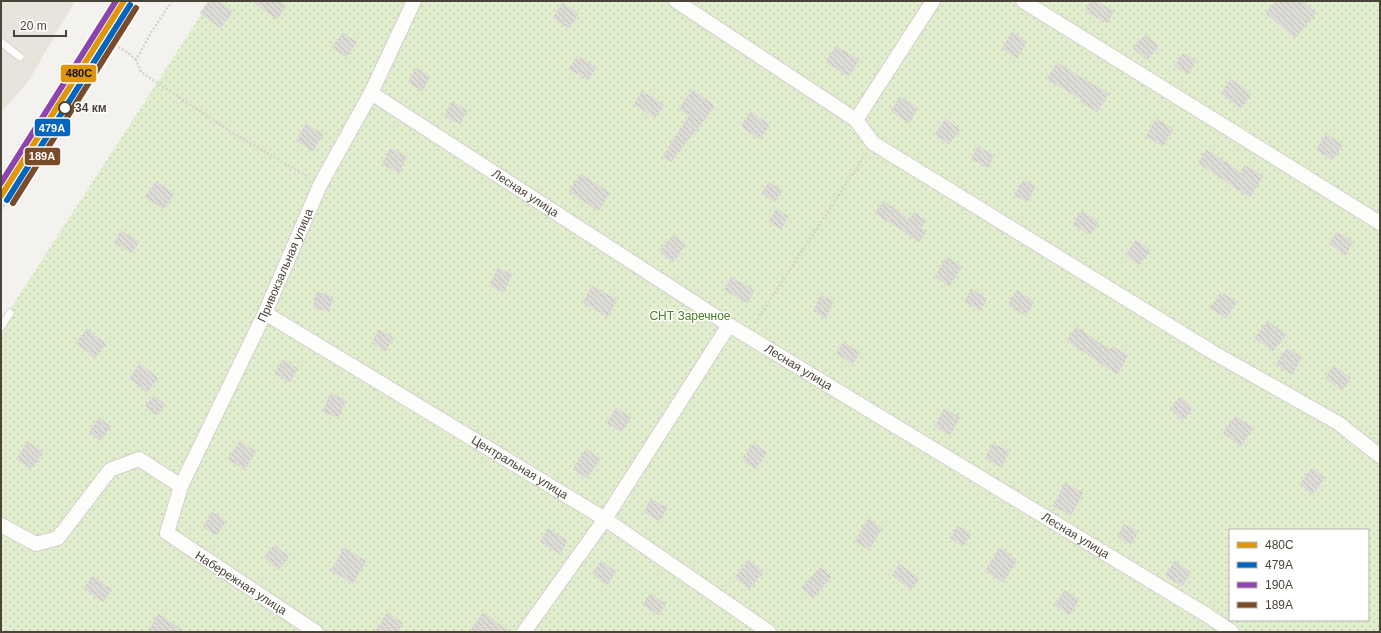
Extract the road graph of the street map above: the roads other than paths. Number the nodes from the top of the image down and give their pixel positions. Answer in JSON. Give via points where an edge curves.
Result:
{"nodes":[{"id":1,"x":414,"y":1,"type":"edge"},
{"id":2,"x":676,"y":1,"type":"edge"},
{"id":3,"x":933,"y":1,"type":"edge"},
{"id":4,"x":1023,"y":1,"type":"edge"},
{"id":5,"x":1,"y":42,"type":"edge"},
{"id":6,"x":20,"y":57,"type":"dead end"},
{"id":7,"x":371,"y":94,"type":"junction"},
{"id":8,"x":856,"y":120,"type":"junction"},
{"id":9,"x":1380,"y":223,"type":"edge"},
{"id":10,"x":10,"y":313,"type":"dead end"},
{"id":11,"x":265,"y":313,"type":"junction"},
{"id":12,"x":729,"y":325,"type":"junction"},
{"id":13,"x":1,"y":327,"type":"edge"},
{"id":14,"x":1380,"y":456,"type":"edge"},
{"id":15,"x":181,"y":486,"type":"junction"},
{"id":16,"x":605,"y":519,"type":"junction"},
{"id":17,"x":1,"y":525,"type":"edge"},
{"id":18,"x":166,"y":534,"type":"joint"},
{"id":19,"x":316,"y":632,"type":"edge"},
{"id":20,"x":524,"y":632,"type":"edge"},
{"id":21,"x":769,"y":632,"type":"edge"},
{"id":22,"x":1232,"y":632,"type":"edge"}],
"edges":[{"from":1,"to":7,"type":"street","name":"Привокзальная улица"},
{"from":2,"to":8,"type":"street"},
{"from":3,"to":8,"type":"street"},
{"from":4,"to":9,"type":"street"},
{"from":5,"to":6,"type":"lane"},
{"from":7,"to":11,"type":"street","name":"Привокзальная улица","via":[[320,185]]},
{"from":7,"to":12,"type":"street","name":"Лесная улица"},
{"from":8,"to":14,"type":"street","via":[[873,143],[1214,353],[1338,422]]},
{"from":10,"to":13,"type":"lane"},
{"from":11,"to":15,"type":"street","name":"Привокзальная улица"},
{"from":11,"to":16,"type":"street","name":"Центральная улица"},
{"from":12,"to":16,"type":"street"},
{"from":12,"to":22,"type":"street","name":"Лесная улица"},
{"from":15,"to":17,"type":"street","via":[[139,459],[110,470],[58,538],[36,544]]},
{"from":15,"to":18,"type":"street","name":"Привокзальная улица"},
{"from":16,"to":20,"type":"street"},
{"from":16,"to":21,"type":"street","name":"Центральная улица"},
{"from":18,"to":19,"type":"street","name":"Набережная улица"}]}
